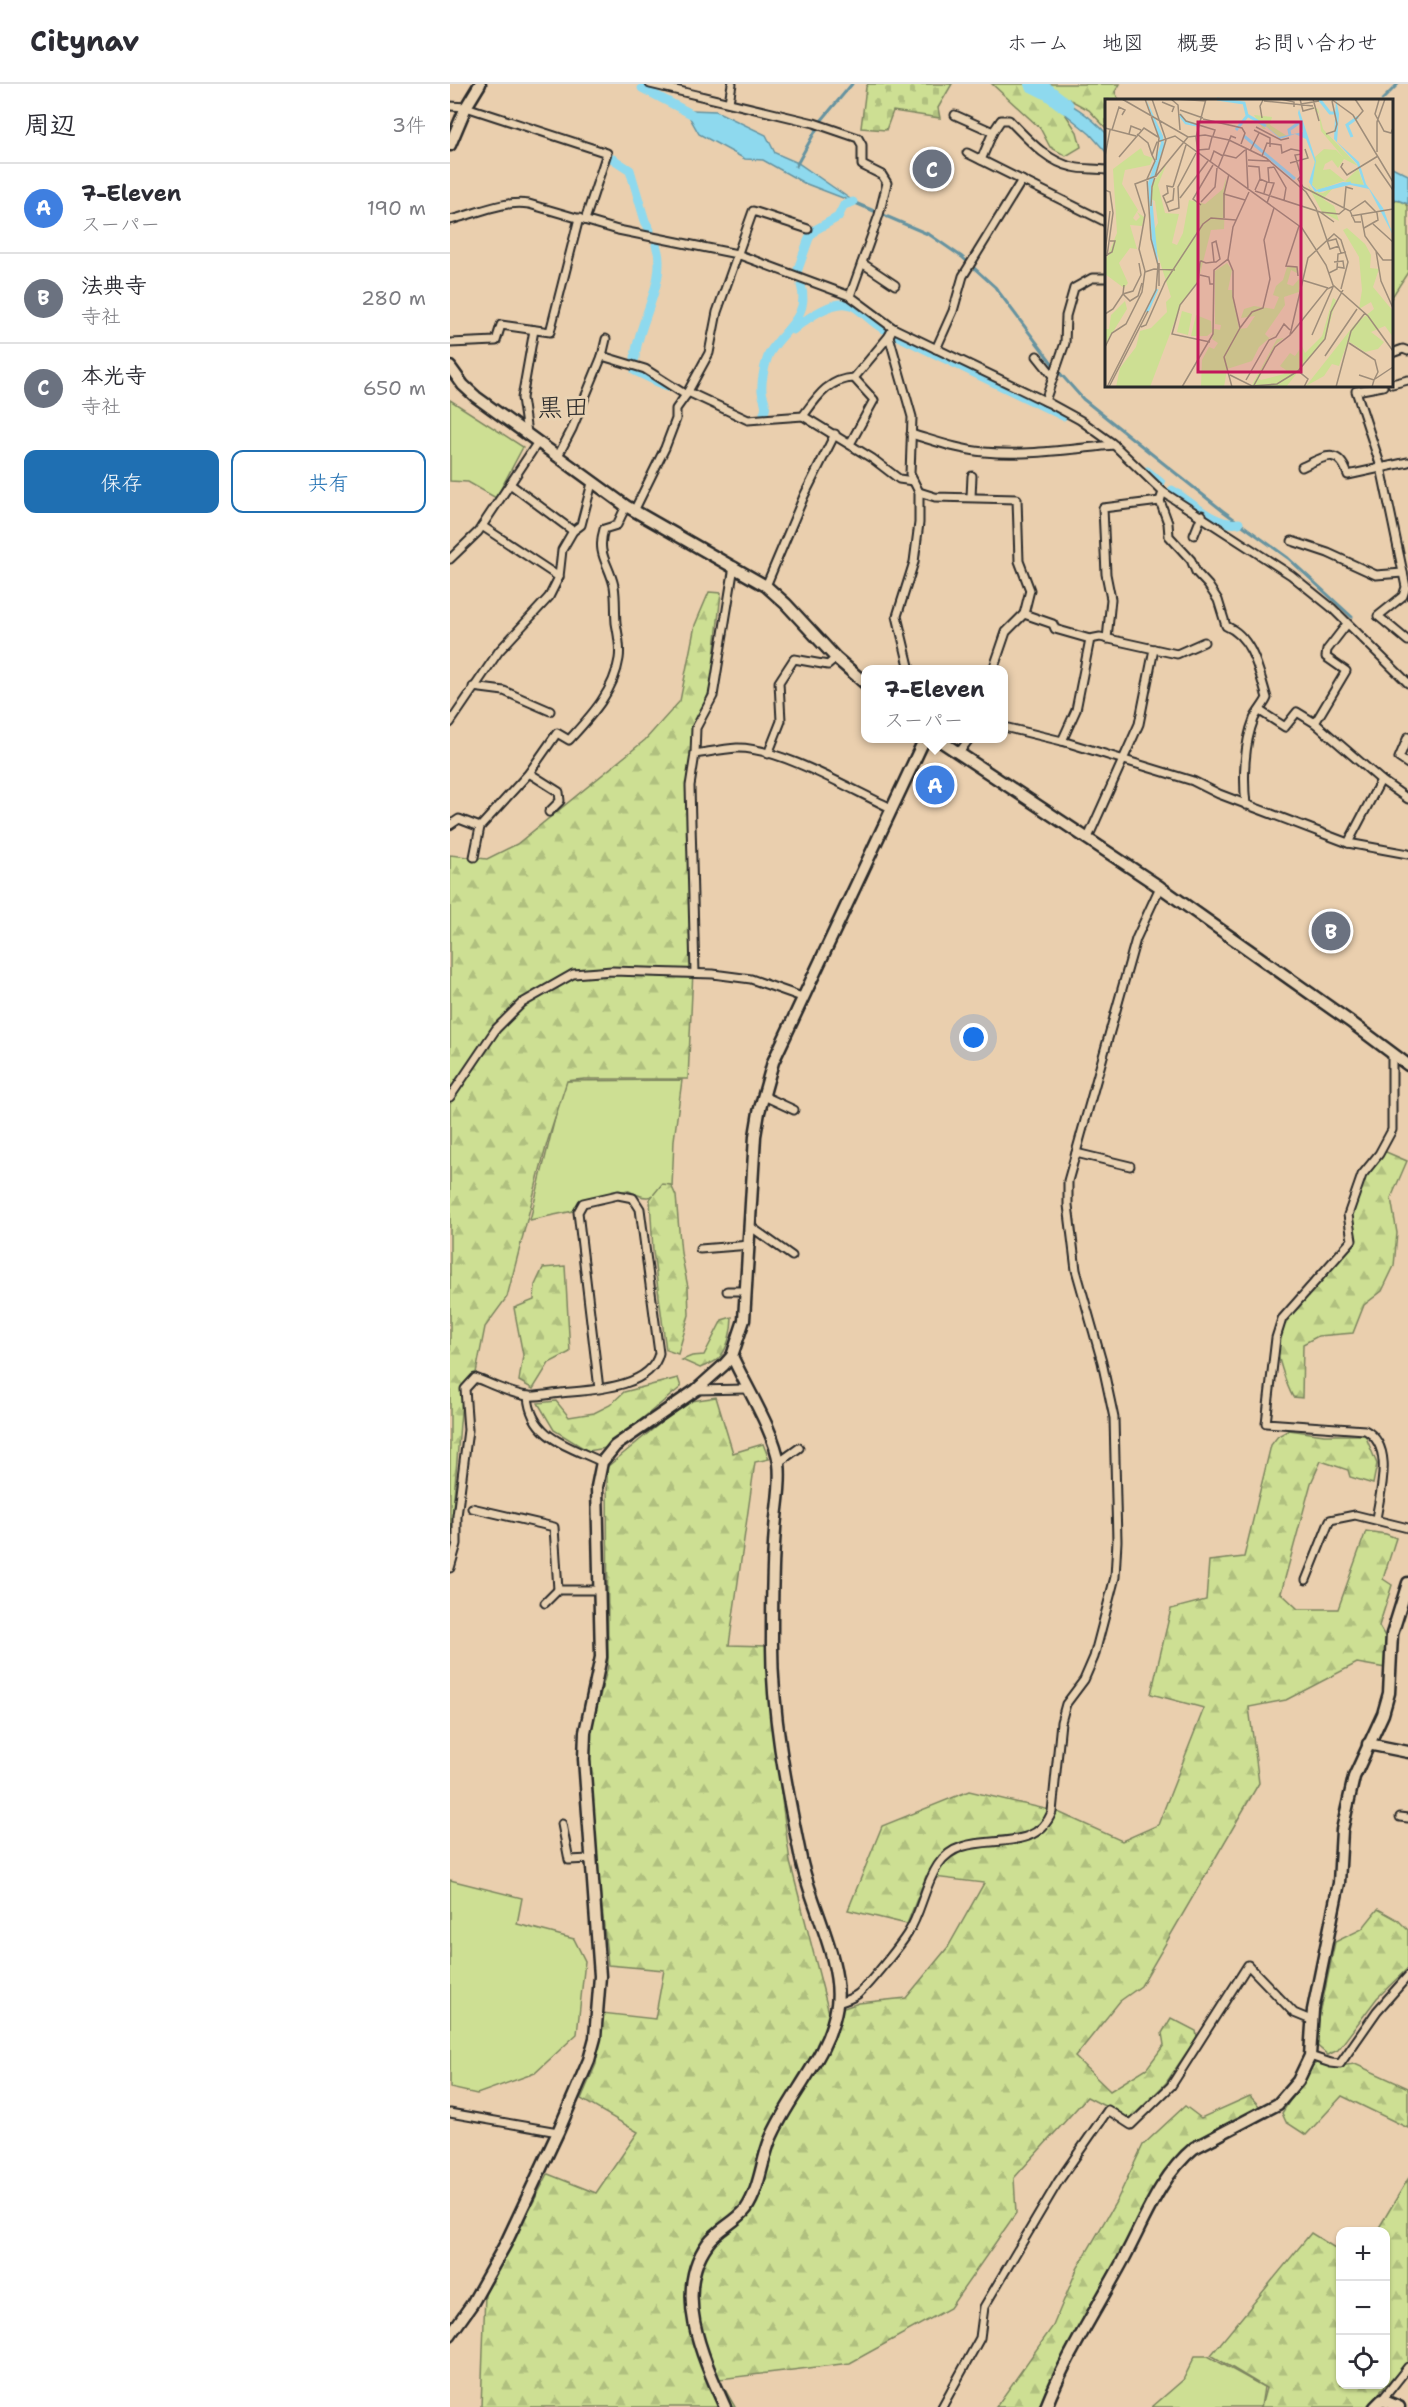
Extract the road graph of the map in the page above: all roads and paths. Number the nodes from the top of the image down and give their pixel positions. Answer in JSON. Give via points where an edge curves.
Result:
{"nodes":[{"id":1,"x":480,"y":84,"type":"edge"},
{"id":2,"x":650,"y":84,"type":"edge"},
{"id":3,"x":732,"y":84,"type":"edge"},
{"id":4,"x":729,"y":102,"type":"junction"},
{"id":5,"x":450,"y":106,"type":"edge"},
{"id":6,"x":466,"y":107,"type":"junction"},
{"id":7,"x":955,"y":115,"type":"dead end"},
{"id":8,"x":993,"y":132,"type":"junction"},
{"id":9,"x":450,"y":145,"type":"edge"},
{"id":10,"x":967,"y":153,"type":"dead end"},
{"id":11,"x":981,"y":160,"type":"junction"},
{"id":12,"x":1105,"y":170,"type":"edge"},
{"id":13,"x":1022,"y":180,"type":"junction"},
{"id":14,"x":582,"y":219,"type":"junction"},
{"id":15,"x":450,"y":220,"type":"edge"},
{"id":16,"x":1105,"y":221,"type":"edge"},
{"id":17,"x":807,"y":229,"type":"dead end"},
{"id":18,"x":737,"y":254,"type":"junction"},
{"id":19,"x":862,"y":262,"type":"junction"},
{"id":20,"x":1105,"y":278,"type":"edge"},
{"id":21,"x":895,"y":285,"type":"dead end"},
{"id":22,"x":850,"y":296,"type":"junction"},
{"id":23,"x":893,"y":328,"type":"junction"},
{"id":24,"x":534,"y":330,"type":"junction"},
{"id":25,"x":889,"y":336,"type":"junction"},
{"id":26,"x":606,"y":339,"type":"dead end"},
{"id":27,"x":450,"y":343,"type":"edge"},
{"id":28,"x":936,"y":349,"type":"junction"},
{"id":29,"x":1408,"y":351,"type":"edge"},
{"id":30,"x":1393,"y":353,"type":"edge"},
{"id":31,"x":602,"y":356,"type":"junction"},
{"id":32,"x":1037,"y":356,"type":"dead end"},
{"id":33,"x":450,"y":367,"type":"edge"},
{"id":34,"x":1054,"y":375,"type":"junction"},
{"id":35,"x":854,"y":378,"type":"junction"},
{"id":36,"x":1408,"y":380,"type":"edge"},
{"id":37,"x":1393,"y":384,"type":"edge"},
{"id":38,"x":1378,"y":387,"type":"edge"},
{"id":39,"x":687,"y":394,"type":"junction"},
{"id":40,"x":1045,"y":401,"type":"junction"},
{"id":41,"x":803,"y":416,"type":"junction"},
{"id":42,"x":835,"y":434,"type":"junction"},
{"id":43,"x":911,"y":434,"type":"junction"},
{"id":44,"x":528,"y":435,"type":"junction"},
{"id":45,"x":538,"y":442,"type":"junction"},
{"id":46,"x":850,"y":444,"type":"junction"},
{"id":47,"x":1114,"y":445,"type":"junction"},
{"id":48,"x":558,"y":456,"type":"junction"},
{"id":49,"x":1408,"y":462,"type":"edge"},
{"id":50,"x":1302,"y":467,"type":"dead end"},
{"id":51,"x":1381,"y":468,"type":"junction"},
{"id":52,"x":972,"y":476,"type":"dead end"},
{"id":53,"x":913,"y":481,"type":"junction"},
{"id":54,"x":592,"y":483,"type":"junction"},
{"id":55,"x":510,"y":484,"type":"junction"},
{"id":56,"x":919,"y":492,"type":"junction"},
{"id":57,"x":1163,"y":492,"type":"junction"},
{"id":58,"x":971,"y":497,"type":"junction"},
{"id":59,"x":1161,"y":501,"type":"junction"},
{"id":60,"x":630,"y":508,"type":"junction"},
{"id":61,"x":1202,"y":515,"type":"junction"},
{"id":62,"x":482,"y":526,"type":"junction"},
{"id":63,"x":573,"y":531,"type":"junction"},
{"id":64,"x":1194,"y":535,"type":"dead end"},
{"id":65,"x":1292,"y":540,"type":"dead end"},
{"id":66,"x":450,"y":559,"type":"edge"},
{"id":67,"x":734,"y":566,"type":"junction"},
{"id":68,"x":1403,"y":573,"type":"junction"},
{"id":69,"x":559,"y":577,"type":"junction"},
{"id":70,"x":766,"y":586,"type":"junction"},
{"id":71,"x":1024,"y":614,"type":"junction"},
{"id":72,"x":1347,"y":624,"type":"junction"},
{"id":73,"x":1090,"y":639,"type":"junction"},
{"id":74,"x":1107,"y":639,"type":"junction"},
{"id":75,"x":1408,"y":641,"type":"edge"},
{"id":76,"x":1204,"y":642,"type":"dead end"},
{"id":77,"x":1154,"y":649,"type":"junction"},
{"id":78,"x":836,"y":658,"type":"junction"},
{"id":79,"x":909,"y":665,"type":"edge"},
{"id":80,"x":994,"y":665,"type":"edge"},
{"id":81,"x":861,"y":680,"type":"edge"},
{"id":82,"x":1408,"y":683,"type":"edge"},
{"id":83,"x":473,"y":687,"type":"junction"},
{"id":84,"x":550,"y":711,"type":"dead end"},
{"id":85,"x":1260,"y":711,"type":"junction"},
{"id":86,"x":450,"y":722,"type":"edge"},
{"id":87,"x":1315,"y":723,"type":"junction"},
{"id":88,"x":1008,"y":728,"type":"edge"},
{"id":89,"x":1408,"y":737,"type":"edge"},
{"id":90,"x":1062,"y":741,"type":"junction"},
{"id":91,"x":923,"y":743,"type":"edge"},
{"id":92,"x":943,"y":743,"type":"edge"},
{"id":93,"x":966,"y":743,"type":"edge"},
{"id":94,"x":695,"y":754,"type":"junction"},
{"id":95,"x":768,"y":754,"type":"junction"},
{"id":96,"x":958,"y":754,"type":"junction"},
{"id":97,"x":1124,"y":759,"type":"junction"},
{"id":98,"x":1408,"y":764,"type":"edge"},
{"id":99,"x":529,"y":773,"type":"junction"},
{"id":100,"x":1381,"y":780,"type":"junction"},
{"id":101,"x":1408,"y":800,"type":"edge"},
{"id":102,"x":1246,"y":805,"type":"junction"},
{"id":103,"x":891,"y":808,"type":"junction"},
{"id":104,"x":549,"y":812,"type":"dead end"},
{"id":105,"x":450,"y":825,"type":"edge"},
{"id":106,"x":480,"y":827,"type":"junction"},
{"id":107,"x":1087,"y":840,"type":"junction"},
{"id":108,"x":1347,"y":843,"type":"junction"},
{"id":109,"x":1408,"y":854,"type":"edge"},
{"id":110,"x":474,"y":857,"type":"dead end"},
{"id":111,"x":1160,"y":887,"type":"junction"},
{"id":112,"x":695,"y":973,"type":"junction"},
{"id":113,"x":802,"y":997,"type":"junction"},
{"id":114,"x":1392,"y":1054,"type":"junction"},
{"id":115,"x":1408,"y":1065,"type":"edge"},
{"id":116,"x":764,"y":1096,"type":"junction"},
{"id":117,"x":450,"y":1097,"type":"edge"},
{"id":118,"x":794,"y":1110,"type":"dead end"},
{"id":119,"x":1076,"y":1153,"type":"junction"},
{"id":120,"x":1130,"y":1166,"type":"dead end"},
{"id":121,"x":751,"y":1227,"type":"junction"},
{"id":122,"x":750,"y":1245,"type":"junction"},
{"id":123,"x":700,"y":1249,"type":"dead end"},
{"id":124,"x":792,"y":1256,"type":"dead end"},
{"id":125,"x":727,"y":1291,"type":"dead end"},
{"id":126,"x":746,"y":1291,"type":"junction"},
{"id":127,"x":732,"y":1356,"type":"junction"},
{"id":128,"x":599,"y":1389,"type":"junction"},
{"id":129,"x":746,"y":1389,"type":"junction"},
{"id":130,"x":696,"y":1390,"type":"junction"},
{"id":131,"x":528,"y":1396,"type":"junction"},
{"id":132,"x":799,"y":1448,"type":"dead end"},
{"id":133,"x":602,"y":1462,"type":"junction"},
{"id":134,"x":778,"y":1463,"type":"junction"},
{"id":135,"x":472,"y":1508,"type":"dead end"},
{"id":136,"x":1376,"y":1520,"type":"junction"},
{"id":137,"x":1408,"y":1528,"type":"edge"},
{"id":138,"x":450,"y":1568,"type":"edge"},
{"id":139,"x":1306,"y":1580,"type":"dead end"},
{"id":140,"x":1408,"y":1583,"type":"edge"},
{"id":141,"x":558,"y":1590,"type":"junction"},
{"id":142,"x":599,"y":1590,"type":"junction"},
{"id":143,"x":545,"y":1603,"type":"dead end"},
{"id":144,"x":1368,"y":1744,"type":"junction"},
{"id":145,"x":1408,"y":1752,"type":"edge"},
{"id":146,"x":562,"y":1824,"type":"dead end"},
{"id":147,"x":590,"y":1860,"type":"junction"},
{"id":148,"x":1408,"y":1976,"type":"edge"},
{"id":149,"x":837,"y":2003,"type":"junction"},
{"id":150,"x":1311,"y":2020,"type":"junction"},
{"id":151,"x":1310,"y":2056,"type":"junction"},
{"id":152,"x":450,"y":2113,"type":"edge"},
{"id":153,"x":558,"y":2132,"type":"junction"},
{"id":154,"x":450,"y":2335,"type":"edge"},
{"id":155,"x":1408,"y":2367,"type":"edge"},
{"id":156,"x":1378,"y":2403,"type":"edge"},
{"id":157,"x":725,"y":2407,"type":"edge"},
{"id":158,"x":942,"y":2407,"type":"edge"},
{"id":159,"x":1046,"y":2407,"type":"edge"},
{"id":160,"x":1399,"y":2407,"type":"edge"}],
"edges":[{"from":1,"to":6,"type":"street"},
{"from":2,"to":4,"type":"street"},
{"from":3,"to":4,"type":"street"},
{"from":4,"to":19,"type":"street","via":[[858,138],[862,165],[882,175],[886,183]]},
{"from":5,"to":6,"type":"street"},
{"from":6,"to":9,"type":"street"},
{"from":6,"to":14,"type":"street","via":[[607,153]]},
{"from":7,"to":8,"type":"street"},
{"from":8,"to":11,"type":"street"},
{"from":8,"to":12,"type":"street","via":[[1001,120],[1009,120],[1037,149],[1060,161],[1073,167]]},
{"from":10,"to":11,"type":"street"},
{"from":11,"to":13,"type":"street"},
{"from":13,"to":16,"type":"street"},
{"from":13,"to":28,"type":"street","via":[[963,276]]},
{"from":14,"to":15,"type":"street","via":[[517,202]]},
{"from":14,"to":18,"type":"street"},
{"from":14,"to":24,"type":"street","via":[[550,332]]},
{"from":17,"to":18,"type":"street","via":[[753,211]]},
{"from":18,"to":22,"type":"street"},
{"from":18,"to":39,"type":"street","via":[[717,312],[709,353]]},
{"from":19,"to":21,"type":"street"},
{"from":19,"to":22,"type":"street"},
{"from":20,"to":34,"type":"street","via":[[1092,278],[1074,288],[1066,316],[1065,343]]},
{"from":22,"to":23,"type":"street"},
{"from":23,"to":25,"type":"street"},
{"from":23,"to":28,"type":"street"},
{"from":24,"to":27,"type":"street","via":[[501,325],[496,341]]},
{"from":24,"to":44,"type":"street","via":[[522,398]]},
{"from":25,"to":35,"type":"street"},
{"from":25,"to":43,"type":"street","via":[[912,417]]},
{"from":26,"to":31,"type":"street"},
{"from":28,"to":40,"type":"street"},
{"from":29,"to":30,"type":"street"},
{"from":31,"to":39,"type":"street","via":[[645,369]]},
{"from":31,"to":48,"type":"street"},
{"from":32,"to":34,"type":"street"},
{"from":33,"to":44,"type":"street","via":[[470,391]]},
{"from":34,"to":40,"type":"street"},
{"from":35,"to":41,"type":"street","via":[[839,379],[820,394]]},
{"from":35,"to":46,"type":"street","via":[[874,400]]},
{"from":36,"to":37,"type":"street"},
{"from":38,"to":51,"type":"street","via":[[1356,391]]},
{"from":39,"to":41,"type":"street","via":[[748,420]]},
{"from":39,"to":60,"type":"street","via":[[676,410],[665,448]]},
{"from":40,"to":47,"type":"street"},
{"from":41,"to":42,"type":"street"},
{"from":42,"to":46,"type":"street"},
{"from":42,"to":70,"type":"street"},
{"from":43,"to":47,"type":"street","via":[[984,452]]},
{"from":43,"to":53,"type":"street"},
{"from":44,"to":45,"type":"street"},
{"from":45,"to":48,"type":"street"},
{"from":45,"to":55,"type":"street"},
{"from":46,"to":53,"type":"street","via":[[899,479]]},
{"from":47,"to":57,"type":"street"},
{"from":48,"to":54,"type":"street"},
{"from":49,"to":51,"type":"street"},
{"from":50,"to":51,"type":"street","via":[[1328,455],[1344,463],[1348,475]]},
{"from":51,"to":68,"type":"street"},
{"from":52,"to":58,"type":"street"},
{"from":53,"to":56,"type":"street"},
{"from":54,"to":60,"type":"street"},
{"from":54,"to":63,"type":"street","via":[[581,525]]},
{"from":55,"to":62,"type":"street"},
{"from":55,"to":63,"type":"street"},
{"from":56,"to":58,"type":"street","via":[[935,497]]},
{"from":56,"to":79,"type":"street","via":[[914,562],[897,616]]},
{"from":57,"to":59,"type":"street"},
{"from":57,"to":61,"type":"street"},
{"from":58,"to":71,"type":"street","via":[[1017,499],[1019,561],[1030,590]]},
{"from":59,"to":74,"type":"street","via":[[1103,508],[1111,599]]},
{"from":59,"to":85,"type":"street","via":[[1169,536],[1218,600],[1226,626],[1237,630],[1251,650],[1268,698]]},
{"from":60,"to":67,"type":"street"},
{"from":60,"to":99,"type":"street","via":[[617,525],[604,529],[601,540],[601,552],[613,584],[620,642],[619,660],[609,688],[597,710],[569,740],[557,733]]},
{"from":61,"to":64,"type":"street"},
{"from":61,"to":72,"type":"street","via":[[1292,575]]},
{"from":62,"to":66,"type":"street"},
{"from":62,"to":69,"type":"street"},
{"from":63,"to":69,"type":"street","via":[[562,550]]},
{"from":65,"to":68,"type":"street","via":[[1376,575]]},
{"from":67,"to":70,"type":"street"},
{"from":67,"to":94,"type":"street","via":[[713,696],[696,728]]},
{"from":68,"to":75,"type":"street","via":[[1403,596],[1378,616]]},
{"from":69,"to":83,"type":"street","via":[[549,597],[499,651]]},
{"from":70,"to":78,"type":"street"},
{"from":71,"to":73,"type":"street","via":[[1053,624],[1055,629]]},
{"from":71,"to":80,"type":"street","via":[[1006,632]]},
{"from":72,"to":82,"type":"street"},
{"from":72,"to":87,"type":"street","via":[[1326,657],[1346,671]]},
{"from":73,"to":74,"type":"street"},
{"from":73,"to":90,"type":"street","via":[[1076,710]]},
{"from":74,"to":77,"type":"street"},
{"from":76,"to":77,"type":"street","via":[[1177,654]]},
{"from":77,"to":97,"type":"street","via":[[1139,724]]},
{"from":78,"to":81,"type":"street"},
{"from":78,"to":95,"type":"street","via":[[828,665],[794,659],[779,682],[781,721]]},
{"from":83,"to":84,"type":"street","via":[[504,691]]},
{"from":83,"to":86,"type":"street"},
{"from":85,"to":87,"type":"street","via":[[1284,727],[1297,712]]},
{"from":85,"to":102,"type":"street","via":[[1255,717],[1246,759]]},
{"from":87,"to":100,"type":"street"},
{"from":88,"to":90,"type":"street"},
{"from":89,"to":98,"type":"street","via":[[1399,758]]},
{"from":90,"to":97,"type":"street"},
{"from":91,"to":103,"type":"street"},
{"from":92,"to":96,"type":"street"},
{"from":93,"to":96,"type":"street"},
{"from":94,"to":95,"type":"street","via":[[738,748]]},
{"from":94,"to":112,"type":"street","via":[[690,786]]},
{"from":95,"to":103,"type":"street","via":[[825,775]]},
{"from":96,"to":107,"type":"street"},
{"from":97,"to":102,"type":"street","via":[[1193,781]]},
{"from":97,"to":107,"type":"street"},
{"from":99,"to":104,"type":"street","via":[[559,792],[560,801]]},
{"from":99,"to":106,"type":"street"},
{"from":100,"to":101,"type":"street"},
{"from":100,"to":108,"type":"street"},
{"from":102,"to":108,"type":"street"},
{"from":103,"to":113,"type":"street"},
{"from":105,"to":106,"type":"street","via":[[459,819]]},
{"from":106,"to":110,"type":"street"},
{"from":107,"to":111,"type":"street"},
{"from":108,"to":109,"type":"street"},
{"from":111,"to":114,"type":"street"},
{"from":111,"to":119,"type":"street","via":[[1136,939]]},
{"from":112,"to":113,"type":"street","via":[[752,979]]},
{"from":112,"to":117,"type":"street","via":[[612,970],[573,974],[522,1003],[496,1029]]},
{"from":113,"to":116,"type":"street","via":[[773,1062]]},
{"from":114,"to":115,"type":"street"},
{"from":114,"to":136,"type":"street","via":[[1392,1130],[1362,1175],[1348,1215],[1352,1240],[1282,1319],[1276,1338],[1266,1423],[1365,1430],[1373,1434],[1384,1456]]},
{"from":116,"to":118,"type":"street"},
{"from":116,"to":121,"type":"street","via":[[755,1136]]},
{"from":119,"to":120,"type":"street"},
{"from":119,"to":149,"type":"street","via":[[1068,1181],[1068,1205],[1080,1290],[1114,1418],[1117,1541],[1115,1577],[1094,1657],[1084,1680],[1066,1704],[1061,1722],[1052,1812],[1047,1824],[1029,1838],[967,1845],[949,1854],[938,1865],[909,1933],[859,1993]]},
{"from":121,"to":122,"type":"street"},
{"from":121,"to":124,"type":"street"},
{"from":122,"to":123,"type":"street"},
{"from":122,"to":126,"type":"street"},
{"from":125,"to":126,"type":"street"},
{"from":126,"to":127,"type":"street","via":[[742,1329]]},
{"from":127,"to":129,"type":"street"},
{"from":127,"to":130,"type":"street"},
{"from":128,"to":128,"type":"street","via":[[578,1212],[583,1203],[618,1195],[633,1198],[640,1209],[659,1353],[646,1371],[619,1386]]},
{"from":128,"to":131,"type":"street"},
{"from":129,"to":130,"type":"street"},
{"from":129,"to":134,"type":"street","via":[[775,1444]]},
{"from":130,"to":133,"type":"street","via":[[615,1446]]},
{"from":131,"to":133,"type":"street","via":[[529,1412],[540,1430]]},
{"from":131,"to":138,"type":"street","via":[[475,1378],[465,1389],[468,1430]]},
{"from":132,"to":134,"type":"street"},
{"from":133,"to":142,"type":"street","via":[[597,1486]]},
{"from":134,"to":149,"type":"street","via":[[772,1641],[776,1712],[803,1868],[836,1973]]},
{"from":135,"to":141,"type":"street","via":[[554,1527]]},
{"from":136,"to":137,"type":"street"},
{"from":136,"to":139,"type":"street","via":[[1355,1515],[1330,1520]]},
{"from":140,"to":144,"type":"street","via":[[1392,1634],[1389,1693]]},
{"from":141,"to":142,"type":"street"},
{"from":141,"to":143,"type":"street"},
{"from":142,"to":147,"type":"street","via":[[601,1657],[587,1721],[584,1759]]},
{"from":144,"to":145,"type":"street"},
{"from":144,"to":150,"type":"street","via":[[1354,1777],[1342,1830],[1339,1882]]},
{"from":146,"to":147,"type":"street","via":[[569,1860]]},
{"from":147,"to":153,"type":"street","via":[[600,1976],[599,2013],[589,2060]]},
{"from":148,"to":151,"type":"street","via":[[1377,2011],[1340,2064]]},
{"from":149,"to":157,"type":"street","via":[[828,2040],[770,2140],[757,2186],[745,2211],[710,2240],[695,2268],[694,2322],[699,2345]]},
{"from":150,"to":151,"type":"street"},
{"from":150,"to":158,"type":"street","via":[[1294,2013],[1248,1965],[1171,2086],[1131,2125],[1108,2110],[1058,2182],[984,2307],[980,2338]]},
{"from":151,"to":159,"type":"street","via":[[1298,2081],[1278,2104],[1194,2148],[1166,2178],[1083,2328]]},
{"from":152,"to":153,"type":"street"},
{"from":153,"to":154,"type":"street","via":[[506,2243]]},
{"from":155,"to":156,"type":"street"},
{"from":156,"to":160,"type":"street"}]}
